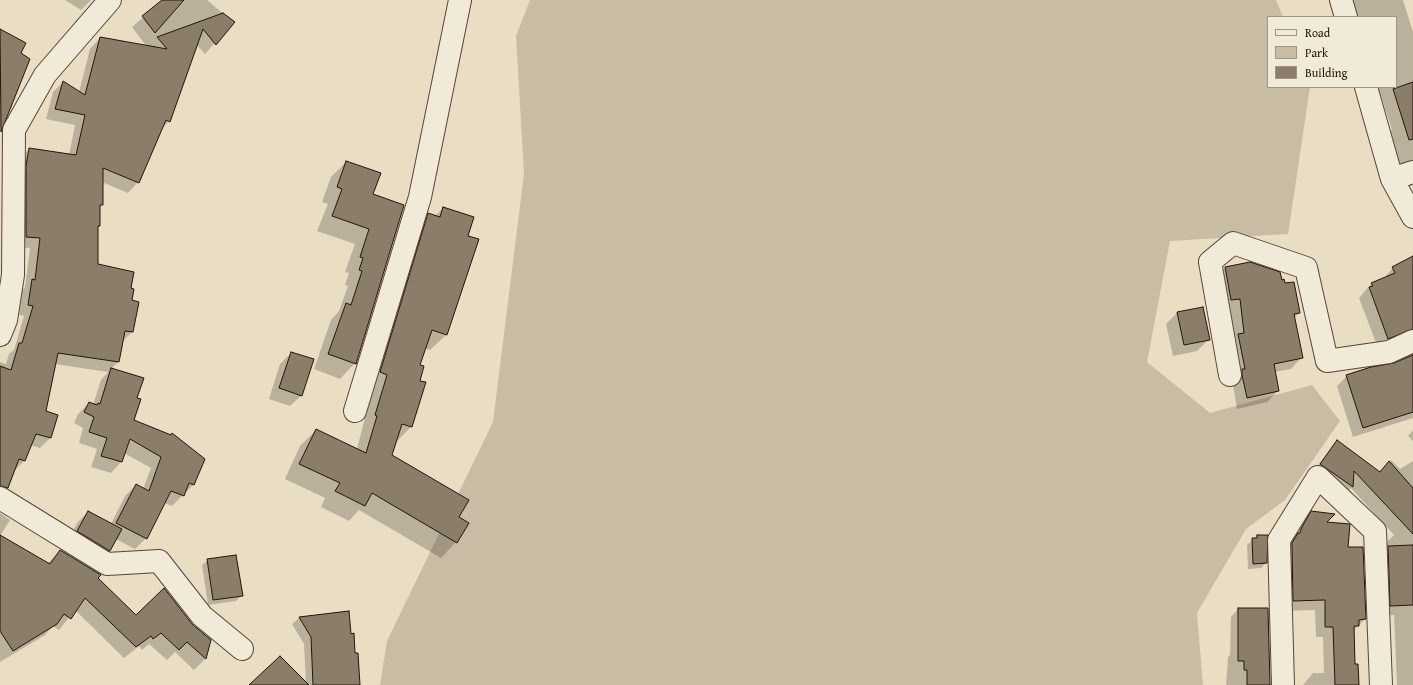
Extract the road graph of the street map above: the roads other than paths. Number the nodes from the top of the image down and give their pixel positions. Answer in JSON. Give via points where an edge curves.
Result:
{"nodes":[{"id":1,"x":110,"y":0,"type":"edge"},
{"id":2,"x":460,"y":0,"type":"edge"},
{"id":3,"x":1341,"y":0,"type":"edge"},
{"id":4,"x":1346,"y":16,"type":"edge"},
{"id":5,"x":1366,"y":88,"type":"edge"},
{"id":6,"x":1413,"y":172,"type":"edge"},
{"id":7,"x":1392,"y":179,"type":"junction"},
{"id":8,"x":1413,"y":217,"type":"edge"},
{"id":9,"x":0,"y":335,"type":"edge"},
{"id":10,"x":1413,"y":341,"type":"edge"},
{"id":11,"x":1230,"y":375,"type":"dead end"},
{"id":12,"x":355,"y":411,"type":"dead end"},
{"id":13,"x":0,"y":498,"type":"edge"},
{"id":14,"x":242,"y":649,"type":"dead end"},
{"id":15,"x":1283,"y":685,"type":"edge"},
{"id":16,"x":1381,"y":685,"type":"edge"}],
"edges":[{"from":1,"to":9,"type":"street","via":[[45,75],[14,130],[13,275],[6,320]]},
{"from":2,"to":12,"type":"street","via":[[420,197]]},
{"from":3,"to":4,"type":"street"},
{"from":5,"to":7,"type":"street"},
{"from":6,"to":7,"type":"street"},
{"from":7,"to":8,"type":"street"},
{"from":10,"to":11,"type":"street","via":[[1389,352],[1326,361],[1306,268],[1233,244],[1210,262]]},
{"from":13,"to":14,"type":"street","via":[[107,564],[159,561],[202,616]]},
{"from":15,"to":16,"type":"street","via":[[1279,540],[1318,477],[1375,531]]}]}
